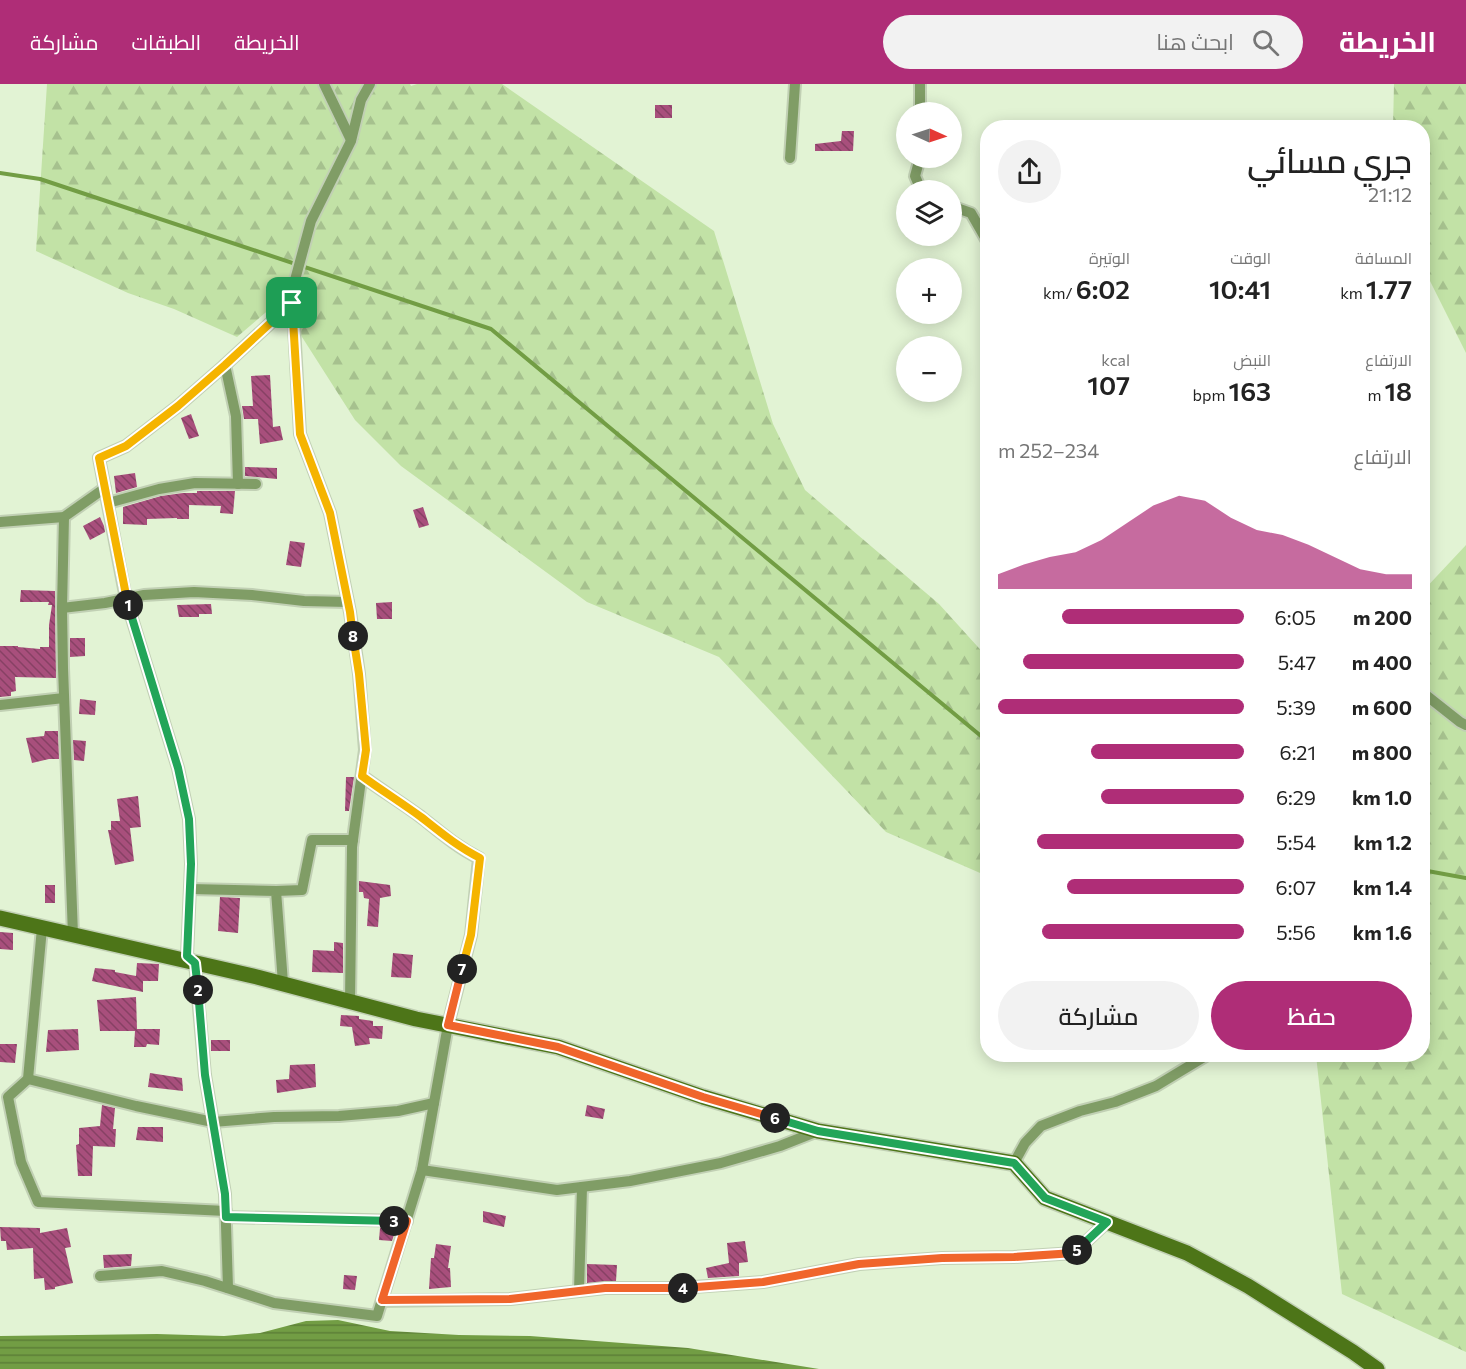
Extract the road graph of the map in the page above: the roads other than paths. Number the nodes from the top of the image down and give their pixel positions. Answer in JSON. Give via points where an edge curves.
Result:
{"nodes":[{"id":1,"x":324,"y":84,"type":"edge"},
{"id":2,"x":370,"y":84,"type":"edge"},
{"id":3,"x":795,"y":84,"type":"edge"},
{"id":4,"x":920,"y":84,"type":"edge"},
{"id":5,"x":920,"y":102,"type":"edge"},
{"id":6,"x":351,"y":141,"type":"junction"},
{"id":7,"x":790,"y":158,"type":"dead end"},
{"id":8,"x":962,"y":210,"type":"edge"},
{"id":9,"x":980,"y":229,"type":"edge"},
{"id":10,"x":292,"y":303,"type":"junction"},
{"id":11,"x":225,"y":365,"type":"junction"},
{"id":12,"x":238,"y":484,"type":"junction"},
{"id":13,"x":256,"y":484,"type":"dead end"},
{"id":14,"x":105,"y":488,"type":"junction"},
{"id":15,"x":108,"y":503,"type":"junction"},
{"id":16,"x":64,"y":517,"type":"junction"},
{"id":17,"x":0,"y":522,"type":"edge"},
{"id":18,"x":126,"y":599,"type":"junction"},
{"id":19,"x":348,"y":602,"type":"junction"},
{"id":20,"x":62,"y":608,"type":"junction"},
{"id":21,"x":64,"y":698,"type":"junction"},
{"id":22,"x":1430,"y":698,"type":"edge"},
{"id":23,"x":0,"y":705,"type":"edge"},
{"id":24,"x":1466,"y":725,"type":"edge"},
{"id":25,"x":362,"y":776,"type":"junction"},
{"id":26,"x":353,"y":840,"type":"junction"},
{"id":27,"x":190,"y":890,"type":"junction"},
{"id":28,"x":276,"y":891,"type":"junction"},
{"id":29,"x":0,"y":918,"type":"edge"},
{"id":30,"x":42,"y":928,"type":"junction"},
{"id":31,"x":73,"y":935,"type":"junction"},
{"id":32,"x":195,"y":963,"type":"junction"},
{"id":33,"x":282,"y":983,"type":"junction"},
{"id":34,"x":350,"y":1001,"type":"junction"},
{"id":35,"x":448,"y":1025,"type":"junction"},
{"id":36,"x":1196,"y":1062,"type":"edge"},
{"id":37,"x":28,"y":1079,"type":"junction"},
{"id":38,"x":434,"y":1103,"type":"junction"},
{"id":39,"x":5,"y":1105,"type":"edge"},
{"id":40,"x":213,"y":1122,"type":"junction"},
{"id":41,"x":818,"y":1131,"type":"junction"},
{"id":42,"x":1014,"y":1163,"type":"junction"},
{"id":43,"x":422,"y":1170,"type":"junction"},
{"id":44,"x":582,"y":1187,"type":"junction"},
{"id":45,"x":226,"y":1214,"type":"junction"},
{"id":46,"x":407,"y":1221,"type":"junction"},
{"id":47,"x":1107,"y":1222,"type":"junction"},
{"id":48,"x":100,"y":1276,"type":"dead end"},
{"id":49,"x":228,"y":1288,"type":"junction"},
{"id":50,"x":579,"y":1291,"type":"junction"},
{"id":51,"x":382,"y":1300,"type":"junction"},
{"id":52,"x":1377,"y":1369,"type":"edge"}],
"edges":[{"from":1,"to":6,"type":"street"},
{"from":2,"to":6,"type":"street","via":[[361,100]]},
{"from":3,"to":7,"type":"street"},
{"from":4,"to":5,"type":"street"},
{"from":6,"to":10,"type":"street","via":[[311,221]]},
{"from":8,"to":9,"type":"street","via":[[971,213]]},
{"from":10,"to":11,"type":"street"},
{"from":10,"to":19,"type":"street","via":[[300,434],[330,513]]},
{"from":11,"to":12,"type":"street","via":[[236,416]]},
{"from":11,"to":14,"type":"street","via":[[126,446],[99,458]]},
{"from":12,"to":13,"type":"street"},
{"from":12,"to":15,"type":"street","via":[[195,483]]},
{"from":14,"to":15,"type":"street"},
{"from":14,"to":16,"type":"street"},
{"from":15,"to":18,"type":"street"},
{"from":16,"to":17,"type":"street"},
{"from":16,"to":20,"type":"street"},
{"from":18,"to":19,"type":"street","via":[[194,592]]},
{"from":18,"to":20,"type":"street"},
{"from":18,"to":27,"type":"street","via":[[178,768],[189,819]]},
{"from":19,"to":25,"type":"street","via":[[366,750]]},
{"from":20,"to":21,"type":"street"},
{"from":21,"to":23,"type":"street"},
{"from":21,"to":31,"type":"street"},
{"from":22,"to":24,"type":"street"},
{"from":25,"to":26,"type":"street"},
{"from":25,"to":35,"type":"street","via":[[480,858],[471,935]]},
{"from":26,"to":28,"type":"street","via":[[312,840],[302,890]]},
{"from":26,"to":34,"type":"street"},
{"from":27,"to":28,"type":"street"},
{"from":27,"to":32,"type":"street","via":[[187,956]]},
{"from":28,"to":33,"type":"street"},
{"from":29,"to":30,"type":"street"},
{"from":30,"to":31,"type":"street"},
{"from":30,"to":37,"type":"street"},
{"from":31,"to":32,"type":"street"},
{"from":32,"to":33,"type":"street"},
{"from":32,"to":40,"type":"street"},
{"from":33,"to":34,"type":"street"},
{"from":34,"to":35,"type":"street"},
{"from":35,"to":38,"type":"street"},
{"from":35,"to":41,"type":"street","via":[[558,1047],[703,1097]]},
{"from":36,"to":42,"type":"street","via":[[1156,1086],[1041,1126]]},
{"from":37,"to":39,"type":"street","via":[[8,1097]]},
{"from":37,"to":40,"type":"street"},
{"from":38,"to":40,"type":"street","via":[[398,1112]]},
{"from":38,"to":43,"type":"street"},
{"from":39,"to":45,"type":"street","via":[[21,1162],[38,1202]]},
{"from":40,"to":45,"type":"street"},
{"from":41,"to":42,"type":"street"},
{"from":41,"to":44,"type":"street","via":[[721,1164]]},
{"from":42,"to":47,"type":"street","via":[[1045,1198]]},
{"from":43,"to":44,"type":"street","via":[[557,1190]]},
{"from":43,"to":46,"type":"street"},
{"from":44,"to":50,"type":"street"},
{"from":45,"to":46,"type":"street"},
{"from":45,"to":49,"type":"street"},
{"from":46,"to":51,"type":"street"},
{"from":47,"to":50,"type":"street","via":[[1074,1253],[859,1264],[763,1282]]},
{"from":47,"to":52,"type":"street","via":[[1187,1253],[1248,1286]]},
{"from":48,"to":49,"type":"street","via":[[162,1271]]},
{"from":49,"to":51,"type":"street","via":[[274,1303],[378,1316]]},
{"from":50,"to":51,"type":"street","via":[[510,1299]]}]}
